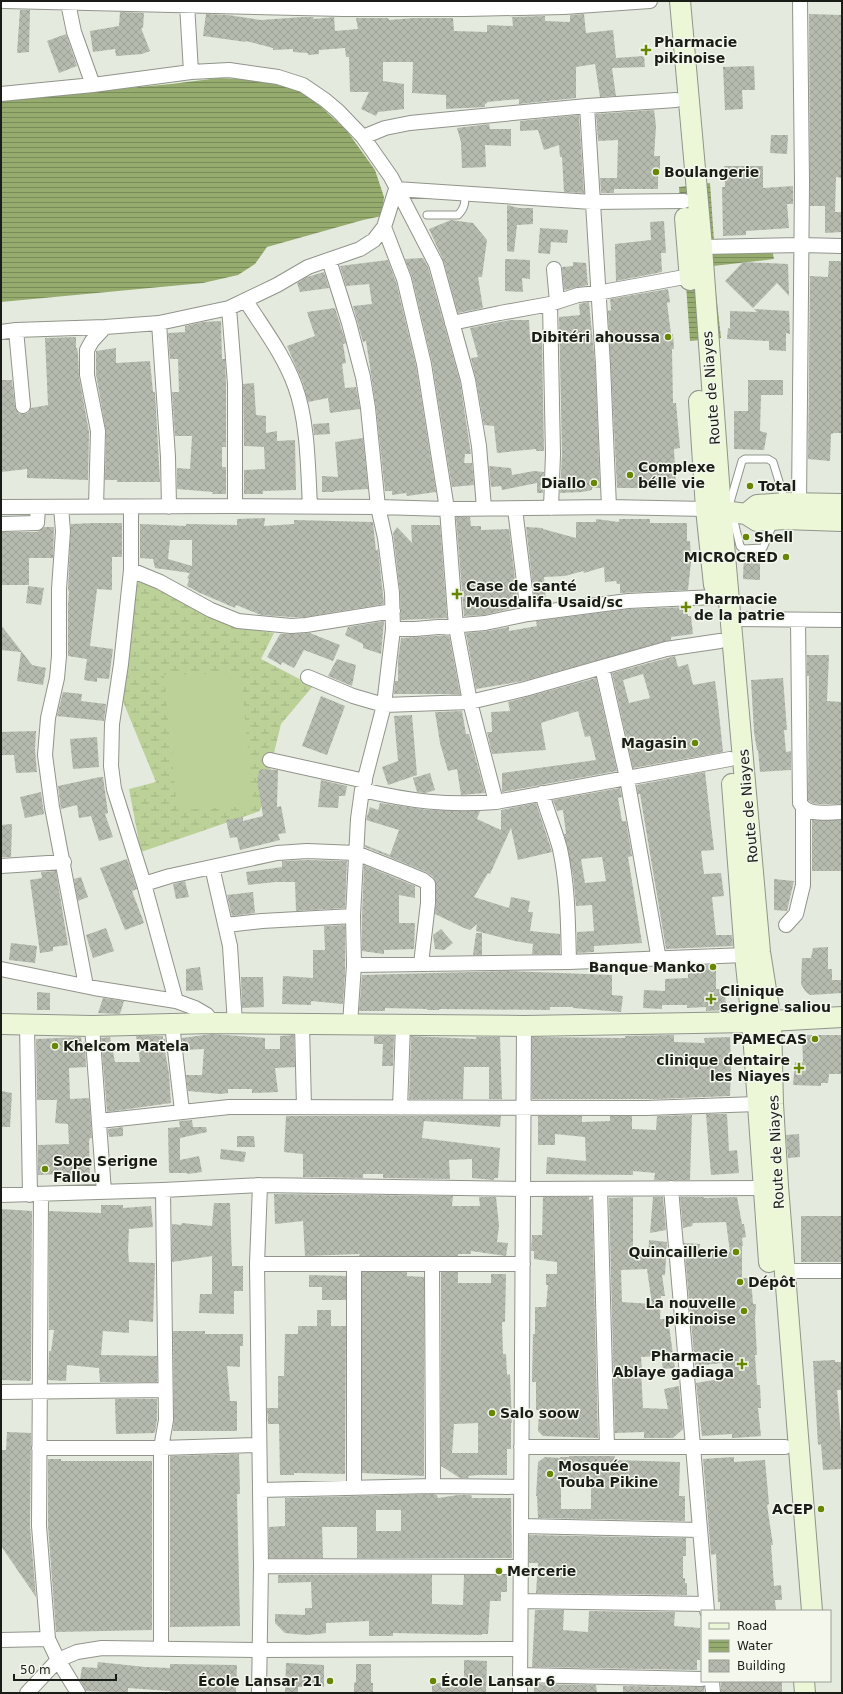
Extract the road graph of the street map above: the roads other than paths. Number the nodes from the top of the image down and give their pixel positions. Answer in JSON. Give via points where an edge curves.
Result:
{"nodes":[{"id":1,"x":4,"y":1,"type":"edge"},
{"id":2,"x":650,"y":1,"type":"edge"},
{"id":3,"x":667,"y":1,"type":"edge"},
{"id":4,"x":680,"y":1,"type":"edge"},
{"id":5,"x":800,"y":1,"type":"edge"},
{"id":6,"x":68,"y":3,"type":"junction"},
{"id":7,"x":182,"y":3,"type":"edge"},
{"id":8,"x":342,"y":5,"type":"edge"},
{"id":9,"x":191,"y":72,"type":"junction"},
{"id":10,"x":93,"y":84,"type":"junction"},
{"id":11,"x":1,"y":94,"type":"edge"},
{"id":12,"x":676,"y":100,"type":"junction"},
{"id":13,"x":587,"y":106,"type":"junction"},
{"id":14,"x":363,"y":137,"type":"junction"},
{"id":15,"x":396,"y":189,"type":"junction"},
{"id":16,"x":465,"y":193,"type":"junction"},
{"id":17,"x":684,"y":200,"type":"junction"},
{"id":18,"x":592,"y":202,"type":"junction"},
{"id":19,"x":427,"y":215,"type":"dead end"},
{"id":20,"x":384,"y":227,"type":"junction"},
{"id":21,"x":801,"y":245,"type":"junction"},
{"id":22,"x":842,"y":246,"type":"edge"},
{"id":23,"x":702,"y":247,"type":"junction"},
{"id":24,"x":329,"y":260,"type":"junction"},
{"id":25,"x":554,"y":268,"type":"dead end"},
{"id":26,"x":690,"y":276,"type":"junction"},
{"id":27,"x":597,"y":293,"type":"junction"},
{"id":28,"x":246,"y":300,"type":"junction"},
{"id":29,"x":553,"y":303,"type":"junction"},
{"id":30,"x":229,"y":308,"type":"junction"},
{"id":31,"x":159,"y":322,"type":"junction"},
{"id":32,"x":452,"y":323,"type":"junction"},
{"id":33,"x":105,"y":327,"type":"junction"},
{"id":34,"x":16,"y":330,"type":"junction"},
{"id":35,"x":1,"y":332,"type":"edge"},
{"id":36,"x":23,"y":406,"type":"dead end"},
{"id":37,"x":793,"y":504,"type":"junction"},
{"id":38,"x":842,"y":504,"type":"edge"},
{"id":39,"x":1,"y":506,"type":"edge"},
{"id":40,"x":38,"y":506,"type":"junction"},
{"id":41,"x":61,"y":506,"type":"junction"},
{"id":42,"x":96,"y":506,"type":"junction"},
{"id":43,"x":131,"y":506,"type":"junction"},
{"id":44,"x":235,"y":506,"type":"junction"},
{"id":45,"x":169,"y":507,"type":"junction"},
{"id":46,"x":310,"y":507,"type":"junction"},
{"id":47,"x":378,"y":507,"type":"junction"},
{"id":48,"x":609,"y":507,"type":"junction"},
{"id":49,"x":484,"y":508,"type":"junction"},
{"id":50,"x":551,"y":508,"type":"junction"},
{"id":51,"x":447,"y":509,"type":"junction"},
{"id":52,"x":515,"y":509,"type":"junction"},
{"id":53,"x":726,"y":511,"type":"junction"},
{"id":54,"x":774,"y":520,"type":"junction"},
{"id":55,"x":842,"y":521,"type":"edge"},
{"id":56,"x":1,"y":524,"type":"edge"},
{"id":57,"x":130,"y":570,"type":"junction"},
{"id":58,"x":715,"y":597,"type":"junction"},
{"id":59,"x":393,"y":611,"type":"junction"},
{"id":60,"x":528,"y":614,"type":"junction"},
{"id":61,"x":731,"y":619,"type":"junction"},
{"id":62,"x":798,"y":620,"type":"junction"},
{"id":63,"x":842,"y":620,"type":"edge"},
{"id":64,"x":456,"y":626,"type":"junction"},
{"id":65,"x":394,"y":629,"type":"junction"},
{"id":66,"x":720,"y":640,"type":"junction"},
{"id":67,"x":602,"y":667,"type":"junction"},
{"id":68,"x":308,"y":676,"type":"dead end"},
{"id":69,"x":470,"y":702,"type":"junction"},
{"id":70,"x":384,"y":705,"type":"junction"},
{"id":71,"x":730,"y":759,"type":"junction"},
{"id":72,"x":270,"y":760,"type":"dead end"},
{"id":73,"x":627,"y":778,"type":"junction"},
{"id":74,"x":364,"y":785,"type":"junction"},
{"id":75,"x":542,"y":793,"type":"junction"},
{"id":76,"x":496,"y":802,"type":"junction"},
{"id":77,"x":803,"y":808,"type":"junction"},
{"id":78,"x":842,"y":812,"type":"edge"},
{"id":79,"x":356,"y":853,"type":"junction"},
{"id":80,"x":64,"y":862,"type":"junction"},
{"id":81,"x":1,"y":866,"type":"edge"},
{"id":82,"x":212,"y":867,"type":"junction"},
{"id":83,"x":144,"y":884,"type":"junction"},
{"id":84,"x":353,"y":916,"type":"junction"},
{"id":85,"x":226,"y":925,"type":"junction"},
{"id":86,"x":786,"y":925,"type":"dead end"},
{"id":87,"x":745,"y":955,"type":"junction"},
{"id":88,"x":659,"y":960,"type":"junction"},
{"id":89,"x":570,"y":962,"type":"junction"},
{"id":90,"x":420,"y":964,"type":"junction"},
{"id":91,"x":354,"y":965,"type":"junction"},
{"id":92,"x":1,"y":968,"type":"edge"},
{"id":93,"x":86,"y":986,"type":"junction"},
{"id":94,"x":176,"y":1000,"type":"junction"},
{"id":95,"x":842,"y":1018,"type":"edge"},
{"id":96,"x":772,"y":1021,"type":"junction"},
{"id":97,"x":751,"y":1022,"type":"junction"},
{"id":98,"x":212,"y":1023,"type":"junction"},
{"id":99,"x":1,"y":1024,"type":"edge"},
{"id":100,"x":172,"y":1024,"type":"junction"},
{"id":101,"x":235,"y":1024,"type":"junction"},
{"id":102,"x":350,"y":1024,"type":"junction"},
{"id":103,"x":27,"y":1025,"type":"junction"},
{"id":104,"x":302,"y":1025,"type":"junction"},
{"id":105,"x":403,"y":1025,"type":"junction"},
{"id":106,"x":92,"y":1026,"type":"junction"},
{"id":107,"x":524,"y":1026,"type":"junction"},
{"id":108,"x":757,"y":1104,"type":"junction"},
{"id":109,"x":304,"y":1107,"type":"junction"},
{"id":110,"x":400,"y":1108,"type":"junction"},
{"id":111,"x":524,"y":1108,"type":"junction"},
{"id":112,"x":182,"y":1112,"type":"junction"},
{"id":113,"x":98,"y":1122,"type":"junction"},
{"id":114,"x":260,"y":1185,"type":"junction"},
{"id":115,"x":671,"y":1188,"type":"junction"},
{"id":116,"x":763,"y":1188,"type":"junction"},
{"id":117,"x":523,"y":1189,"type":"junction"},
{"id":118,"x":600,"y":1189,"type":"junction"},
{"id":119,"x":163,"y":1190,"type":"junction"},
{"id":120,"x":104,"y":1192,"type":"junction"},
{"id":121,"x":1,"y":1195,"type":"edge"},
{"id":122,"x":35,"y":1195,"type":"junction"},
{"id":123,"x":258,"y":1264,"type":"junction"},
{"id":124,"x":354,"y":1264,"type":"junction"},
{"id":125,"x":432,"y":1264,"type":"junction"},
{"id":126,"x":523,"y":1264,"type":"junction"},
{"id":127,"x":784,"y":1271,"type":"junction"},
{"id":128,"x":842,"y":1271,"type":"edge"},
{"id":129,"x":165,"y":1390,"type":"junction"},
{"id":130,"x":1,"y":1392,"type":"edge"},
{"id":131,"x":39,"y":1392,"type":"junction"},
{"id":132,"x":259,"y":1445,"type":"junction"},
{"id":133,"x":522,"y":1447,"type":"junction"},
{"id":134,"x":607,"y":1447,"type":"junction"},
{"id":135,"x":693,"y":1447,"type":"junction"},
{"id":136,"x":784,"y":1447,"type":"junction"},
{"id":137,"x":39,"y":1448,"type":"junction"},
{"id":138,"x":161,"y":1448,"type":"junction"},
{"id":139,"x":433,"y":1486,"type":"junction"},
{"id":140,"x":521,"y":1487,"type":"junction"},
{"id":141,"x":354,"y":1488,"type":"junction"},
{"id":142,"x":260,"y":1490,"type":"junction"},
{"id":143,"x":521,"y":1526,"type":"junction"},
{"id":144,"x":700,"y":1530,"type":"junction"},
{"id":145,"x":261,"y":1566,"type":"junction"},
{"id":146,"x":521,"y":1567,"type":"junction"},
{"id":147,"x":521,"y":1601,"type":"junction"},
{"id":148,"x":706,"y":1608,"type":"edge"},
{"id":149,"x":798,"y":1610,"type":"edge"},
{"id":150,"x":812,"y":1610,"type":"edge"},
{"id":151,"x":48,"y":1639,"type":"junction"},
{"id":152,"x":1,"y":1640,"type":"edge"},
{"id":153,"x":161,"y":1649,"type":"junction"},
{"id":154,"x":520,"y":1649,"type":"junction"},
{"id":155,"x":259,"y":1650,"type":"junction"},
{"id":156,"x":58,"y":1660,"type":"junction"},
{"id":157,"x":520,"y":1675,"type":"junction"},
{"id":158,"x":701,"y":1679,"type":"edge"},
{"id":159,"x":712,"y":1682,"type":"edge"},
{"id":160,"x":804,"y":1682,"type":"edge"},
{"id":161,"x":818,"y":1682,"type":"edge"},
{"id":162,"x":27,"y":1693,"type":"edge"},
{"id":163,"x":78,"y":1693,"type":"edge"},
{"id":164,"x":259,"y":1693,"type":"edge"},
{"id":165,"x":520,"y":1693,"type":"edge"},
{"id":166,"x":714,"y":1693,"type":"edge"},
{"id":167,"x":805,"y":1693,"type":"edge"},
{"id":168,"x":819,"y":1693,"type":"edge"}],
"edges":[{"from":1,"to":6,"type":"street"},
{"from":2,"to":8,"type":"street","via":[[466,9]]},
{"from":3,"to":12,"type":"main road","name":"Route de Niayes"},
{"from":4,"to":23,"type":"main road","name":"Route de Niayes"},
{"from":5,"to":21,"type":"street"},
{"from":6,"to":7,"type":"street"},
{"from":6,"to":10,"type":"street","via":[[74,32]]},
{"from":7,"to":8,"type":"street"},
{"from":7,"to":9,"type":"street"},
{"from":9,"to":10,"type":"street"},
{"from":9,"to":14,"type":"street","via":[[229,70],[278,77],[303,85],[338,111]]},
{"from":10,"to":11,"type":"street"},
{"from":12,"to":13,"type":"street"},
{"from":12,"to":17,"type":"main road","name":"Route de Niayes"},
{"from":13,"to":14,"type":"street","via":[[410,123],[385,128]]},
{"from":13,"to":18,"type":"street"},
{"from":14,"to":15,"type":"street"},
{"from":15,"to":16,"type":"street"},
{"from":15,"to":20,"type":"street"},
{"from":15,"to":32,"type":"street","via":[[431,252]]},
{"from":16,"to":18,"type":"street"},
{"from":16,"to":19,"type":"lane","via":[[465,205],[458,215]]},
{"from":17,"to":18,"type":"street"},
{"from":17,"to":26,"type":"main road","name":"Route de Niayes"},
{"from":18,"to":27,"type":"street"},
{"from":20,"to":24,"type":"street","via":[[374,240],[360,249]]},
{"from":20,"to":51,"type":"street","via":[[404,279],[424,364]]},
{"from":21,"to":22,"type":"street"},
{"from":21,"to":23,"type":"street"},
{"from":21,"to":37,"type":"street"},
{"from":23,"to":53,"type":"main road","name":"Route de Niayes"},
{"from":24,"to":28,"type":"street","via":[[308,267]]},
{"from":24,"to":47,"type":"street","via":[[363,376]]},
{"from":25,"to":29,"type":"street"},
{"from":26,"to":27,"type":"street"},
{"from":26,"to":53,"type":"main road","name":"Route de Niayes"},
{"from":27,"to":29,"type":"street","via":[[578,295]]},
{"from":27,"to":48,"type":"street"},
{"from":28,"to":30,"type":"street"},
{"from":28,"to":46,"type":"street","via":[[283,360],[295,386],[305,440]]},
{"from":29,"to":32,"type":"street"},
{"from":29,"to":50,"type":"street"},
{"from":30,"to":31,"type":"street"},
{"from":30,"to":44,"type":"street","via":[[235,384]]},
{"from":31,"to":33,"type":"street"},
{"from":31,"to":45,"type":"street"},
{"from":32,"to":49,"type":"street","via":[[468,380],[479,446]]},
{"from":33,"to":34,"type":"street"},
{"from":33,"to":42,"type":"street","via":[[87,350],[88,375],[98,430]]},
{"from":34,"to":35,"type":"street"},
{"from":34,"to":36,"type":"street"},
{"from":37,"to":38,"type":"main road"},
{"from":37,"to":53,"type":"main road","via":[[757,505]]},
{"from":37,"to":53,"type":"lane","via":[[773,462],[768,459],[745,460],[742,461]]},
{"from":39,"to":40,"type":"street"},
{"from":40,"to":41,"type":"street"},
{"from":40,"to":56,"type":"street","via":[[37,523]]},
{"from":41,"to":42,"type":"street"},
{"from":41,"to":80,"type":"street","via":[[63,531],[59,589],[59,656],[48,718],[45,756],[52,808]]},
{"from":42,"to":43,"type":"street"},
{"from":43,"to":45,"type":"street"},
{"from":43,"to":57,"type":"street"},
{"from":44,"to":45,"type":"street"},
{"from":44,"to":46,"type":"street"},
{"from":46,"to":47,"type":"street"},
{"from":47,"to":51,"type":"street"},
{"from":47,"to":59,"type":"street","via":[[386,538]]},
{"from":48,"to":50,"type":"street"},
{"from":48,"to":53,"type":"street"},
{"from":49,"to":51,"type":"street"},
{"from":49,"to":52,"type":"street"},
{"from":50,"to":52,"type":"street"},
{"from":51,"to":64,"type":"street"},
{"from":52,"to":60,"type":"street"},
{"from":53,"to":54,"type":"main road","via":[[757,521]]},
{"from":53,"to":54,"type":"lane","via":[[743,549],[763,548]]},
{"from":53,"to":58,"type":"main road","name":"Route de Niayes"},
{"from":53,"to":61,"type":"main road","name":"Route de Niayes"},
{"from":54,"to":55,"type":"main road"},
{"from":57,"to":59,"type":"street","via":[[160,582],[210,610],[238,621],[292,626]]},
{"from":57,"to":83,"type":"street","via":[[112,724],[111,766],[114,789]]},
{"from":58,"to":60,"type":"street","via":[[628,601]]},
{"from":58,"to":66,"type":"main road","name":"Route de Niayes"},
{"from":59,"to":65,"type":"street"},
{"from":60,"to":64,"type":"street"},
{"from":61,"to":62,"type":"street"},
{"from":61,"to":96,"type":"main road","name":"Route de Niayes","via":[[760,952]]},
{"from":62,"to":63,"type":"street"},
{"from":62,"to":77,"type":"street","via":[[800,803]]},
{"from":64,"to":65,"type":"street"},
{"from":64,"to":69,"type":"street"},
{"from":65,"to":70,"type":"street"},
{"from":66,"to":67,"type":"street","via":[[666,649]]},
{"from":66,"to":71,"type":"main road","name":"Route de Niayes"},
{"from":67,"to":69,"type":"street","via":[[532,688]]},
{"from":67,"to":73,"type":"street"},
{"from":68,"to":70,"type":"street","via":[[352,696]]},
{"from":69,"to":70,"type":"street"},
{"from":69,"to":76,"type":"street"},
{"from":70,"to":74,"type":"street"},
{"from":71,"to":73,"type":"street"},
{"from":71,"to":87,"type":"main road","name":"Route de Niayes"},
{"from":72,"to":74,"type":"street"},
{"from":73,"to":75,"type":"street"},
{"from":73,"to":88,"type":"street"},
{"from":74,"to":76,"type":"street","via":[[420,802]]},
{"from":74,"to":79,"type":"street"},
{"from":75,"to":76,"type":"street"},
{"from":75,"to":89,"type":"street","via":[[562,861],[568,904]]},
{"from":77,"to":78,"type":"street","via":[[813,812]]},
{"from":77,"to":86,"type":"street","via":[[803,885],[796,914]]},
{"from":79,"to":82,"type":"street","via":[[287,852]]},
{"from":79,"to":84,"type":"street"},
{"from":79,"to":90,"type":"street","via":[[428,884]]},
{"from":80,"to":81,"type":"street"},
{"from":80,"to":93,"type":"street"},
{"from":82,"to":83,"type":"street"},
{"from":82,"to":85,"type":"street"},
{"from":83,"to":94,"type":"street"},
{"from":84,"to":85,"type":"street"},
{"from":84,"to":91,"type":"street"},
{"from":85,"to":101,"type":"street"},
{"from":87,"to":88,"type":"street"},
{"from":87,"to":97,"type":"main road","name":"Route de Niayes"},
{"from":88,"to":89,"type":"street"},
{"from":89,"to":90,"type":"street"},
{"from":90,"to":91,"type":"street"},
{"from":91,"to":102,"type":"street"},
{"from":92,"to":93,"type":"street"},
{"from":93,"to":94,"type":"street"},
{"from":94,"to":98,"type":"street","via":[[207,1015]]},
{"from":95,"to":96,"type":"main road"},
{"from":96,"to":97,"type":"main road"},
{"from":96,"to":127,"type":"main road","name":"Route de Niayes","via":[[773,1104]]},
{"from":97,"to":107,"type":"main road"},
{"from":97,"to":108,"type":"main road","name":"Route de Niayes"},
{"from":98,"to":100,"type":"main road"},
{"from":98,"to":101,"type":"main road"},
{"from":99,"to":103,"type":"main road"},
{"from":100,"to":106,"type":"main road"},
{"from":100,"to":112,"type":"street"},
{"from":101,"to":104,"type":"main road"},
{"from":102,"to":104,"type":"main road"},
{"from":102,"to":105,"type":"main road"},
{"from":103,"to":106,"type":"main road"},
{"from":103,"to":122,"type":"street"},
{"from":104,"to":109,"type":"street"},
{"from":105,"to":107,"type":"main road"},
{"from":105,"to":110,"type":"street"},
{"from":106,"to":113,"type":"street"},
{"from":107,"to":111,"type":"street"},
{"from":108,"to":111,"type":"street","via":[[646,1108]]},
{"from":108,"to":116,"type":"main road","name":"Route de Niayes"},
{"from":109,"to":110,"type":"street"},
{"from":109,"to":112,"type":"street","via":[[229,1108]]},
{"from":110,"to":111,"type":"street"},
{"from":111,"to":117,"type":"street"},
{"from":112,"to":113,"type":"street"},
{"from":113,"to":120,"type":"street"},
{"from":114,"to":117,"type":"street"},
{"from":114,"to":119,"type":"street"},
{"from":114,"to":123,"type":"street"},
{"from":115,"to":116,"type":"street"},
{"from":115,"to":118,"type":"street"},
{"from":115,"to":135,"type":"street"},
{"from":116,"to":136,"type":"main road","name":"Route de Niayes"},
{"from":117,"to":118,"type":"street"},
{"from":117,"to":126,"type":"street"},
{"from":118,"to":134,"type":"street"},
{"from":119,"to":120,"type":"street"},
{"from":119,"to":129,"type":"street"},
{"from":120,"to":122,"type":"street"},
{"from":121,"to":122,"type":"street"},
{"from":122,"to":131,"type":"street"},
{"from":123,"to":124,"type":"street"},
{"from":123,"to":132,"type":"street"},
{"from":124,"to":125,"type":"street"},
{"from":124,"to":141,"type":"street"},
{"from":125,"to":126,"type":"street"},
{"from":125,"to":139,"type":"street"},
{"from":126,"to":133,"type":"street"},
{"from":127,"to":128,"type":"street"},
{"from":127,"to":150,"type":"main road","name":"Route de Niayes"},
{"from":129,"to":131,"type":"street"},
{"from":129,"to":138,"type":"street","via":[[166,1420]]},
{"from":130,"to":131,"type":"street"},
{"from":131,"to":137,"type":"street"},
{"from":132,"to":138,"type":"street"},
{"from":132,"to":142,"type":"street"},
{"from":133,"to":134,"type":"street"},
{"from":133,"to":140,"type":"street"},
{"from":134,"to":135,"type":"street"},
{"from":135,"to":136,"type":"street"},
{"from":135,"to":144,"type":"street"},
{"from":136,"to":149,"type":"main road","name":"Route de Niayes"},
{"from":137,"to":138,"type":"street"},
{"from":137,"to":151,"type":"street","via":[[39,1526]]},
{"from":138,"to":153,"type":"street"},
{"from":139,"to":140,"type":"street"},
{"from":139,"to":141,"type":"street"},
{"from":140,"to":143,"type":"street"},
{"from":141,"to":142,"type":"street"},
{"from":142,"to":145,"type":"street"},
{"from":143,"to":144,"type":"street"},
{"from":143,"to":146,"type":"street"},
{"from":144,"to":148,"type":"street"},
{"from":145,"to":146,"type":"street"},
{"from":145,"to":155,"type":"street"},
{"from":146,"to":147,"type":"street"},
{"from":147,"to":148,"type":"street"},
{"from":147,"to":154,"type":"street"},
{"from":151,"to":152,"type":"street"},
{"from":151,"to":156,"type":"street"},
{"from":153,"to":155,"type":"street"},
{"from":153,"to":156,"type":"street","via":[[102,1648],[77,1652]]},
{"from":154,"to":155,"type":"street"},
{"from":154,"to":157,"type":"street"},
{"from":155,"to":164,"type":"street"},
{"from":156,"to":162,"type":"street"},
{"from":156,"to":163,"type":"street"},
{"from":157,"to":158,"type":"street"},
{"from":157,"to":165,"type":"street"},
{"from":159,"to":166,"type":"street"},
{"from":160,"to":167,"type":"main road"},
{"from":161,"to":168,"type":"main road"}]}
